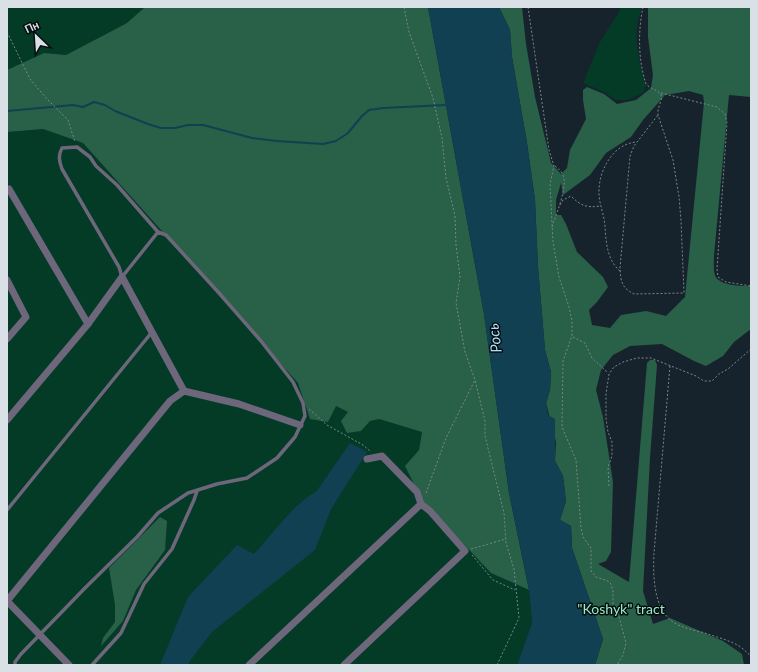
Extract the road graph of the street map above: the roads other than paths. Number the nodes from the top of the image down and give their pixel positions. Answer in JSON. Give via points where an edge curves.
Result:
{"nodes":[{"id":1,"x":8,"y":188,"type":"edge"},
{"id":2,"x":158,"y":232,"type":"junction"},
{"id":3,"x":122,"y":277,"type":"junction"},
{"id":4,"x":7,"y":280,"type":"edge"},
{"id":5,"x":88,"y":324,"type":"junction"},
{"id":6,"x":152,"y":331,"type":"junction"},
{"id":7,"x":7,"y":339,"type":"edge"},
{"id":8,"x":184,"y":391,"type":"junction"},
{"id":9,"x":7,"y":420,"type":"edge"},
{"id":10,"x":300,"y":425,"type":"junction"},
{"id":11,"x":367,"y":459,"type":"dead end"},
{"id":12,"x":197,"y":491,"type":"junction"},
{"id":13,"x":421,"y":504,"type":"junction"},
{"id":14,"x":7,"y":510,"type":"edge"},
{"id":15,"x":7,"y":601,"type":"edge"},
{"id":16,"x":41,"y":635,"type":"junction"},
{"id":17,"x":15,"y":665,"type":"edge"},
{"id":18,"x":69,"y":665,"type":"edge"},
{"id":19,"x":92,"y":665,"type":"edge"},
{"id":20,"x":250,"y":665,"type":"edge"},
{"id":21,"x":344,"y":665,"type":"edge"}],
"edges":[{"from":1,"to":5,"type":"street"},
{"from":2,"to":3,"type":"lane"},
{"from":2,"to":3,"type":"lane","via":[[90,157],[76,147],[62,148],[60,165],[119,267]]},
{"from":2,"to":10,"type":"lane","via":[[166,235],[261,341],[293,382],[303,403],[305,416]]},
{"from":3,"to":5,"type":"street"},
{"from":3,"to":6,"type":"street"},
{"from":4,"to":7,"type":"street","via":[[26,317]]},
{"from":5,"to":9,"type":"street"},
{"from":6,"to":8,"type":"street"},
{"from":6,"to":14,"type":"lane"},
{"from":8,"to":10,"type":"street","via":[[239,404]]},
{"from":8,"to":15,"type":"street","via":[[170,401]]},
{"from":10,"to":12,"type":"lane","via":[[295,437],[276,458],[247,478]]},
{"from":11,"to":13,"type":"street","via":[[382,456],[417,492]]},
{"from":12,"to":16,"type":"lane","via":[[158,513]]},
{"from":12,"to":19,"type":"lane","via":[[172,549],[144,584],[121,633]]},
{"from":13,"to":20,"type":"street"},
{"from":13,"to":21,"type":"street","via":[[465,551]]},
{"from":15,"to":16,"type":"street"},
{"from":16,"to":17,"type":"lane","via":[[21,654]]},
{"from":16,"to":18,"type":"street"}]}
